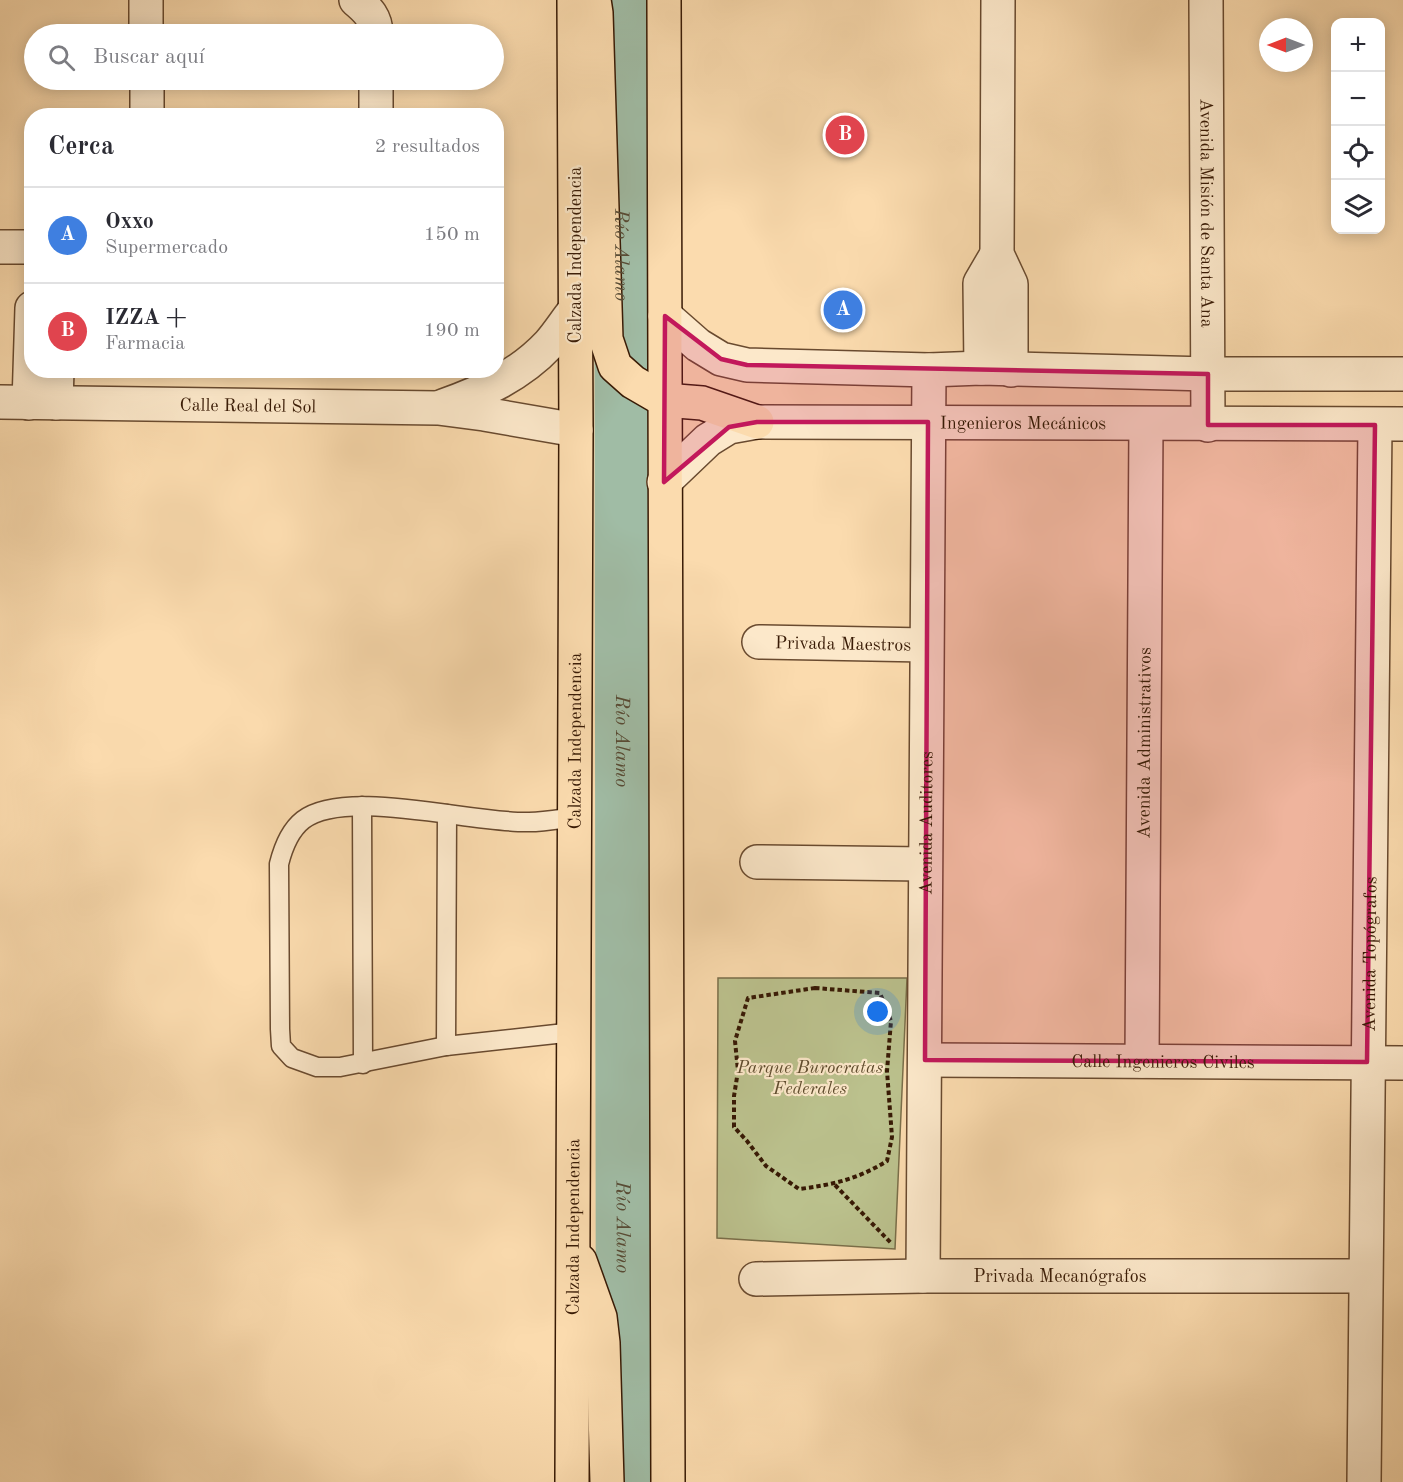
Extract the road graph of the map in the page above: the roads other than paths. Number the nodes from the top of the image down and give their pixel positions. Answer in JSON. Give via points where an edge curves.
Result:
{"nodes":[{"id":1,"x":146,"y":0,"type":"edge"},
{"id":2,"x":356,"y":0,"type":"edge"},
{"id":3,"x":574,"y":0,"type":"edge"},
{"id":4,"x":594,"y":0,"type":"edge"},
{"id":5,"x":664,"y":0,"type":"edge"},
{"id":6,"x":998,"y":0,"type":"edge"},
{"id":7,"x":1206,"y":0,"type":"edge"},
{"id":8,"x":146,"y":24,"type":"edge"},
{"id":9,"x":375,"y":24,"type":"edge"},
{"id":10,"x":147,"y":90,"type":"edge"},
{"id":11,"x":376,"y":90,"type":"edge"},
{"id":12,"x":147,"y":108,"type":"edge"},
{"id":13,"x":376,"y":108,"type":"edge"},
{"id":14,"x":0,"y":247,"type":"edge"},
{"id":15,"x":24,"y":247,"type":"edge"},
{"id":16,"x":575,"y":310,"type":"junction"},
{"id":17,"x":664,"y":316,"type":"junction"},
{"id":18,"x":996,"y":369,"type":"junction"},
{"id":19,"x":929,"y":370,"type":"junction"},
{"id":20,"x":1208,"y":374,"type":"junction"},
{"id":21,"x":1403,"y":374,"type":"edge"},
{"id":22,"x":29,"y":378,"type":"edge"},
{"id":23,"x":50,"y":378,"type":"edge"},
{"id":24,"x":664,"y":400,"type":"junction"},
{"id":25,"x":28,"y":403,"type":"edge"},
{"id":26,"x":438,"y":408,"type":"junction"},
{"id":27,"x":757,"y":422,"type":"junction"},
{"id":28,"x":928,"y":422,"type":"junction"},
{"id":29,"x":1146,"y":424,"type":"junction"},
{"id":30,"x":1208,"y":425,"type":"junction"},
{"id":31,"x":1389,"y":425,"type":"edge"},
{"id":32,"x":576,"y":430,"type":"junction"},
{"id":33,"x":664,"y":482,"type":"junction"},
{"id":34,"x":759,"y":642,"type":"dead end"},
{"id":35,"x":926,"y":645,"type":"junction"},
{"id":36,"x":362,"y":806,"type":"junction"},
{"id":37,"x":447,"y":814,"type":"junction"},
{"id":38,"x":575,"y":817,"type":"junction"},
{"id":39,"x":757,"y":862,"type":"dead end"},
{"id":40,"x":925,"y":864,"type":"junction"},
{"id":41,"x":574,"y":1032,"type":"junction"},
{"id":42,"x":446,"y":1046,"type":"junction"},
{"id":43,"x":925,"y":1060,"type":"junction"},
{"id":44,"x":1143,"y":1061,"type":"junction"},
{"id":45,"x":1367,"y":1062,"type":"junction"},
{"id":46,"x":1403,"y":1063,"type":"edge"},
{"id":47,"x":363,"y":1064,"type":"junction"},
{"id":48,"x":573,"y":1243,"type":"junction"},
{"id":49,"x":923,"y":1276,"type":"junction"},
{"id":50,"x":1365,"y":1276,"type":"junction"},
{"id":51,"x":756,"y":1279,"type":"dead end"},
{"id":52,"x":572,"y":1482,"type":"edge"},
{"id":53,"x":606,"y":1482,"type":"edge"},
{"id":54,"x":668,"y":1482,"type":"edge"},
{"id":55,"x":1364,"y":1482,"type":"edge"}],
"edges":[{"from":1,"to":8,"type":"street"},
{"from":2,"to":9,"type":"street","via":[[369,10]]},
{"from":3,"to":16,"type":"main road","name":"Calzada Independencia"},
{"from":4,"to":24,"type":"main road","via":[[606,339],[615,366]]},
{"from":5,"to":17,"type":"main road"},
{"from":6,"to":18,"type":"street","via":[[997,254],[1011,284]]},
{"from":7,"to":20,"type":"street","name":"Avenida Misión de Santa Ana"},
{"from":10,"to":12,"type":"street"},
{"from":11,"to":13,"type":"street"},
{"from":14,"to":15,"type":"street"},
{"from":16,"to":26,"type":"street","name":"Calle Real del Sol","via":[[548,345],[516,373],[478,394]]},
{"from":16,"to":32,"type":"main road","name":"Calzada Independencia"},
{"from":17,"to":19,"type":"street","via":[[721,359],[747,365]]},
{"from":17,"to":24,"type":"main road"},
{"from":18,"to":19,"type":"street"},
{"from":18,"to":20,"type":"street"},
{"from":19,"to":28,"type":"street","name":"Avenida Auditores"},
{"from":20,"to":21,"type":"street"},
{"from":20,"to":30,"type":"street","name":"Avenida Misión de Santa Ana"},
{"from":22,"to":25,"type":"street"},
{"from":23,"to":25,"type":"street"},
{"from":24,"to":27,"type":"main road","via":[[702,403]]},
{"from":24,"to":33,"type":"main road"},
{"from":25,"to":26,"type":"street","name":"Calle Real del Sol"},
{"from":26,"to":32,"type":"street","name":"Calle Real del Sol"},
{"from":27,"to":28,"type":"street","name":"Ingenieros Mecánicos"},
{"from":27,"to":33,"type":"street","name":"Ingenieros Mecánicos","via":[[729,427],[708,440]]},
{"from":28,"to":29,"type":"street","name":"Ingenieros Mecánicos"},
{"from":28,"to":35,"type":"street","name":"Avenida Auditores"},
{"from":29,"to":30,"type":"street","name":"Ingenieros Mecánicos"},
{"from":29,"to":44,"type":"street","name":"Avenida Administrativos"},
{"from":30,"to":31,"type":"street","name":"Ingenieros Mecánicos"},
{"from":31,"to":45,"type":"street","name":"Avenida Topógrafos"},
{"from":32,"to":38,"type":"main road","name":"Calzada Independencia"},
{"from":33,"to":54,"type":"main road"},
{"from":34,"to":35,"type":"street","name":"Privada Maestros"},
{"from":35,"to":40,"type":"street","name":"Avenida Auditores"},
{"from":36,"to":37,"type":"lane"},
{"from":36,"to":47,"type":"lane"},
{"from":36,"to":47,"type":"lane","via":[[329,808],[302,820],[285,843],[279,864],[279,1005],[281,1046],[291,1058],[317,1067]]},
{"from":37,"to":38,"type":"lane","via":[[528,822]]},
{"from":37,"to":42,"type":"lane"},
{"from":38,"to":41,"type":"main road","name":"Calzada Independencia"},
{"from":39,"to":40,"type":"street"},
{"from":40,"to":43,"type":"street","name":"Avenida Auditores"},
{"from":41,"to":42,"type":"lane"},
{"from":41,"to":48,"type":"main road","name":"Calzada Independencia"},
{"from":42,"to":47,"type":"lane"},
{"from":43,"to":44,"type":"street","name":"Calle Ingenieros Civiles"},
{"from":43,"to":49,"type":"street","name":"Avenida Auditores"},
{"from":44,"to":45,"type":"street","name":"Calle Ingenieros Civiles"},
{"from":45,"to":46,"type":"street","name":"Calle Ingenieros Civiles"},
{"from":45,"to":50,"type":"street","name":"Avenida Topógrafos"},
{"from":48,"to":52,"type":"main road","name":"Calzada Independencia"},
{"from":48,"to":53,"type":"main road","via":[[600,1317]]},
{"from":49,"to":50,"type":"street","name":"Privada Mecanógrafos"},
{"from":49,"to":51,"type":"street","name":"Privada Mecanógrafos"},
{"from":50,"to":55,"type":"street","name":"Avenida Topógrafos"}]}
